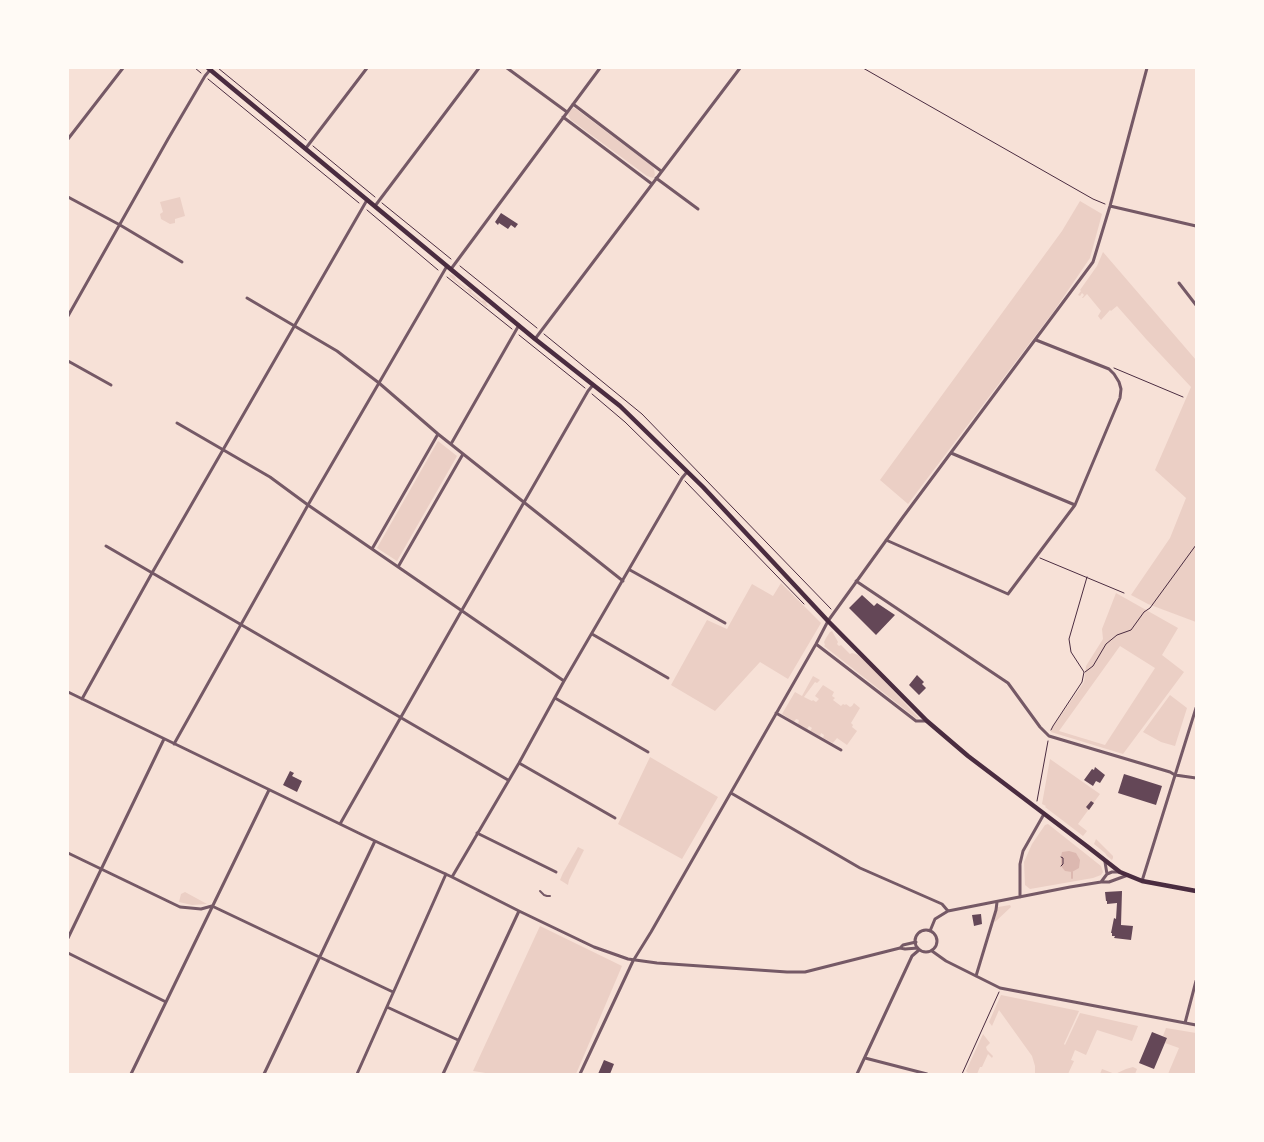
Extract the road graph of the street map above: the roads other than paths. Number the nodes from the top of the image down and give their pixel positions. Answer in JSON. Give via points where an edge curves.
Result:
{"nodes":[{"id":1,"x":123,"y":68,"type":"edge"},
{"id":2,"x":367,"y":68,"type":"edge"},
{"id":3,"x":479,"y":68,"type":"edge"},
{"id":4,"x":507,"y":68,"type":"edge"},
{"id":5,"x":600,"y":68,"type":"edge"},
{"id":6,"x":740,"y":68,"type":"edge"},
{"id":7,"x":1146,"y":68,"type":"edge"},
{"id":8,"x":209,"y":69,"type":"edge"},
{"id":9,"x":573,"y":104,"type":"junction"},
{"id":10,"x":567,"y":112,"type":"junction"},
{"id":11,"x":563,"y":117,"type":"junction"},
{"id":12,"x":68,"y":139,"type":"edge"},
{"id":13,"x":306,"y":148,"type":"junction"},
{"id":14,"x":661,"y":171,"type":"junction"},
{"id":15,"x":656,"y":178,"type":"junction"},
{"id":16,"x":652,"y":184,"type":"junction"},
{"id":17,"x":69,"y":198,"type":"edge"},
{"id":18,"x":367,"y":200,"type":"junction"},
{"id":19,"x":68,"y":202,"type":"edge"},
{"id":20,"x":375,"y":206,"type":"junction"},
{"id":21,"x":1110,"y":206,"type":"junction"},
{"id":22,"x":698,"y":209,"type":"dead end"},
{"id":23,"x":120,"y":225,"type":"junction"},
{"id":24,"x":1196,"y":226,"type":"edge"},
{"id":25,"x":182,"y":262,"type":"dead end"},
{"id":26,"x":449,"y":268,"type":"junction"},
{"id":27,"x":1179,"y":283,"type":"dead end"},
{"id":28,"x":247,"y":298,"type":"dead end"},
{"id":29,"x":1196,"y":305,"type":"edge"},
{"id":30,"x":68,"y":316,"type":"edge"},
{"id":31,"x":519,"y":325,"type":"junction"},
{"id":32,"x":294,"y":326,"type":"junction"},
{"id":33,"x":535,"y":339,"type":"junction"},
{"id":34,"x":1036,"y":340,"type":"junction"},
{"id":35,"x":68,"y":361,"type":"edge"},
{"id":36,"x":379,"y":383,"type":"junction"},
{"id":37,"x":111,"y":385,"type":"dead end"},
{"id":38,"x":593,"y":385,"type":"junction"},
{"id":39,"x":177,"y":423,"type":"dead end"},
{"id":40,"x":438,"y":434,"type":"junction"},
{"id":41,"x":451,"y":444,"type":"junction"},
{"id":42,"x":223,"y":450,"type":"junction"},
{"id":43,"x":951,"y":453,"type":"junction"},
{"id":44,"x":463,"y":454,"type":"junction"},
{"id":45,"x":687,"y":472,"type":"junction"},
{"id":46,"x":524,"y":503,"type":"junction"},
{"id":47,"x":308,"y":505,"type":"junction"},
{"id":48,"x":1075,"y":505,"type":"junction"},
{"id":49,"x":886,"y":540,"type":"junction"},
{"id":50,"x":106,"y":546,"type":"dead end"},
{"id":51,"x":372,"y":549,"type":"junction"},
{"id":52,"x":398,"y":567,"type":"junction"},
{"id":53,"x":630,"y":570,"type":"junction"},
{"id":54,"x":152,"y":573,"type":"junction"},
{"id":55,"x":623,"y":581,"type":"junction"},
{"id":56,"x":856,"y":581,"type":"junction"},
{"id":57,"x":462,"y":610,"type":"junction"},
{"id":58,"x":828,"y":621,"type":"junction"},
{"id":59,"x":240,"y":624,"type":"junction"},
{"id":60,"x":726,"y":624,"type":"dead end"},
{"id":61,"x":592,"y":634,"type":"junction"},
{"id":62,"x":816,"y":644,"type":"junction"},
{"id":63,"x":668,"y":678,"type":"dead end"},
{"id":64,"x":564,"y":680,"type":"junction"},
{"id":65,"x":68,"y":692,"type":"edge"},
{"id":66,"x":555,"y":698,"type":"junction"},
{"id":67,"x":82,"y":699,"type":"junction"},
{"id":68,"x":1196,"y":708,"type":"edge"},
{"id":69,"x":776,"y":713,"type":"junction"},
{"id":70,"x":400,"y":718,"type":"junction"},
{"id":71,"x":927,"y":721,"type":"junction"},
{"id":72,"x":164,"y":739,"type":"junction"},
{"id":73,"x":174,"y":744,"type":"junction"},
{"id":74,"x":840,"y":750,"type":"dead end"},
{"id":75,"x":648,"y":752,"type":"dead end"},
{"id":76,"x":519,"y":764,"type":"junction"},
{"id":77,"x":1175,"y":775,"type":"junction"},
{"id":78,"x":1196,"y":778,"type":"edge"},
{"id":79,"x":508,"y":780,"type":"junction"},
{"id":80,"x":269,"y":790,"type":"junction"},
{"id":81,"x":730,"y":793,"type":"junction"},
{"id":82,"x":1044,"y":814,"type":"junction"},
{"id":83,"x":615,"y":818,"type":"dead end"},
{"id":84,"x":340,"y":824,"type":"junction"},
{"id":85,"x":477,"y":833,"type":"junction"},
{"id":86,"x":375,"y":841,"type":"junction"},
{"id":87,"x":68,"y":853,"type":"edge"},
{"id":88,"x":1105,"y":860,"type":"junction"},
{"id":89,"x":101,"y":868,"type":"junction"},
{"id":90,"x":556,"y":872,"type":"dead end"},
{"id":91,"x":1120,"y":872,"type":"junction"},
{"id":92,"x":446,"y":874,"type":"junction"},
{"id":93,"x":1107,"y":874,"type":"junction"},
{"id":94,"x":1128,"y":875,"type":"junction"},
{"id":95,"x":452,"y":876,"type":"junction"},
{"id":96,"x":1142,"y":881,"type":"junction"},
{"id":97,"x":1101,"y":882,"type":"junction"},
{"id":98,"x":540,"y":891,"type":"dead end"},
{"id":99,"x":1196,"y":891,"type":"edge"},
{"id":100,"x":550,"y":896,"type":"dead end"},
{"id":101,"x":1020,"y":897,"type":"junction"},
{"id":102,"x":997,"y":902,"type":"junction"},
{"id":103,"x":212,"y":906,"type":"junction"},
{"id":104,"x":519,"y":911,"type":"junction"},
{"id":105,"x":948,"y":911,"type":"junction"},
{"id":106,"x":930,"y":931,"type":"junction"},
{"id":107,"x":68,"y":938,"type":"edge"},
{"id":108,"x":916,"y":942,"type":"junction"},
{"id":109,"x":900,"y":948,"type":"junction"},
{"id":110,"x":919,"y":949,"type":"junction"},
{"id":111,"x":932,"y":951,"type":"junction"},
{"id":112,"x":68,"y":953,"type":"edge"},
{"id":113,"x":320,"y":958,"type":"junction"},
{"id":114,"x":633,"y":961,"type":"junction"},
{"id":115,"x":976,"y":976,"type":"junction"},
{"id":116,"x":1196,"y":981,"type":"edge"},
{"id":117,"x":393,"y":992,"type":"junction"},
{"id":118,"x":166,"y":1002,"type":"junction"},
{"id":119,"x":387,"y":1007,"type":"junction"},
{"id":120,"x":1185,"y":1023,"type":"junction"},
{"id":121,"x":1196,"y":1025,"type":"edge"},
{"id":122,"x":458,"y":1040,"type":"junction"},
{"id":123,"x":865,"y":1058,"type":"junction"},
{"id":124,"x":132,"y":1074,"type":"edge"},
{"id":125,"x":264,"y":1074,"type":"edge"},
{"id":126,"x":357,"y":1074,"type":"edge"},
{"id":127,"x":443,"y":1074,"type":"edge"},
{"id":128,"x":580,"y":1074,"type":"edge"},
{"id":129,"x":857,"y":1074,"type":"edge"},
{"id":130,"x":927,"y":1074,"type":"edge"}],
"edges":[{"from":1,"to":12,"type":"street"},
{"from":2,"to":13,"type":"street"},
{"from":3,"to":20,"type":"street"},
{"from":4,"to":10,"type":"street"},
{"from":5,"to":9,"type":"street"},
{"from":6,"to":14,"type":"street"},
{"from":7,"to":21,"type":"street"},
{"from":8,"to":13,"type":"main road"},
{"from":8,"to":23,"type":"street"},
{"from":9,"to":10,"type":"street"},
{"from":9,"to":14,"type":"street"},
{"from":10,"to":11,"type":"street"},
{"from":11,"to":16,"type":"street"},
{"from":11,"to":26,"type":"street"},
{"from":13,"to":18,"type":"main road"},
{"from":14,"to":15,"type":"street"},
{"from":15,"to":16,"type":"street"},
{"from":15,"to":22,"type":"street"},
{"from":16,"to":33,"type":"street"},
{"from":17,"to":19,"type":"street"},
{"from":17,"to":23,"type":"street"},
{"from":18,"to":20,"type":"main road"},
{"from":18,"to":32,"type":"street"},
{"from":20,"to":26,"type":"main road"},
{"from":21,"to":24,"type":"street"},
{"from":21,"to":34,"type":"street","via":[[1093,262]]},
{"from":23,"to":25,"type":"street"},
{"from":23,"to":30,"type":"street"},
{"from":26,"to":31,"type":"main road"},
{"from":26,"to":36,"type":"street"},
{"from":27,"to":29,"type":"street"},
{"from":28,"to":32,"type":"street"},
{"from":31,"to":33,"type":"main road"},
{"from":31,"to":41,"type":"street"},
{"from":32,"to":36,"type":"street","via":[[337,351]]},
{"from":32,"to":42,"type":"street"},
{"from":33,"to":38,"type":"main road"},
{"from":34,"to":43,"type":"street"},
{"from":34,"to":48,"type":"street","via":[[1109,370],[1114,374],[1121,389],[1120,398]]},
{"from":35,"to":37,"type":"street"},
{"from":36,"to":40,"type":"street"},
{"from":36,"to":47,"type":"street"},
{"from":38,"to":45,"type":"main road","via":[[620,406]]},
{"from":38,"to":46,"type":"street"},
{"from":39,"to":42,"type":"street"},
{"from":40,"to":41,"type":"street"},
{"from":40,"to":51,"type":"street"},
{"from":41,"to":44,"type":"street"},
{"from":42,"to":47,"type":"street","via":[[270,477]]},
{"from":42,"to":54,"type":"street"},
{"from":43,"to":48,"type":"street"},
{"from":43,"to":49,"type":"street"},
{"from":44,"to":46,"type":"street"},
{"from":44,"to":52,"type":"street"},
{"from":45,"to":53,"type":"street"},
{"from":45,"to":58,"type":"main road"},
{"from":46,"to":55,"type":"street"},
{"from":46,"to":57,"type":"street"},
{"from":47,"to":51,"type":"street"},
{"from":47,"to":59,"type":"street"},
{"from":48,"to":49,"type":"street","via":[[1008,594]]},
{"from":49,"to":56,"type":"street"},
{"from":50,"to":54,"type":"street"},
{"from":51,"to":52,"type":"street"},
{"from":52,"to":57,"type":"street"},
{"from":53,"to":55,"type":"street"},
{"from":53,"to":60,"type":"street"},
{"from":54,"to":59,"type":"street"},
{"from":54,"to":67,"type":"street"},
{"from":55,"to":61,"type":"street"},
{"from":56,"to":58,"type":"street"},
{"from":56,"to":77,"type":"street","via":[[1008,683],[1049,736]]},
{"from":57,"to":64,"type":"street"},
{"from":57,"to":70,"type":"street"},
{"from":58,"to":62,"type":"street"},
{"from":58,"to":71,"type":"main road"},
{"from":59,"to":70,"type":"street"},
{"from":59,"to":73,"type":"street"},
{"from":61,"to":63,"type":"street"},
{"from":61,"to":64,"type":"street"},
{"from":62,"to":69,"type":"street"},
{"from":62,"to":71,"type":"street","via":[[916,721]]},
{"from":64,"to":66,"type":"street"},
{"from":65,"to":67,"type":"street"},
{"from":66,"to":75,"type":"street"},
{"from":66,"to":76,"type":"street"},
{"from":67,"to":72,"type":"street"},
{"from":68,"to":77,"type":"street"},
{"from":69,"to":74,"type":"street"},
{"from":69,"to":81,"type":"street"},
{"from":70,"to":79,"type":"street"},
{"from":70,"to":84,"type":"street"},
{"from":71,"to":82,"type":"main road"},
{"from":72,"to":73,"type":"street"},
{"from":72,"to":89,"type":"street"},
{"from":73,"to":80,"type":"street"},
{"from":76,"to":79,"type":"street"},
{"from":76,"to":83,"type":"street"},
{"from":77,"to":78,"type":"street"},
{"from":77,"to":96,"type":"street"},
{"from":79,"to":85,"type":"street"},
{"from":80,"to":84,"type":"street"},
{"from":80,"to":103,"type":"street"},
{"from":81,"to":105,"type":"street","via":[[860,868],[942,904]]},
{"from":81,"to":114,"type":"street"},
{"from":82,"to":88,"type":"main road"},
{"from":82,"to":101,"type":"street","via":[[1023,851],[1020,864]]},
{"from":84,"to":86,"type":"street"},
{"from":85,"to":90,"type":"street"},
{"from":85,"to":95,"type":"street"},
{"from":86,"to":92,"type":"street"},
{"from":86,"to":113,"type":"street"},
{"from":87,"to":89,"type":"street"},
{"from":88,"to":91,"type":"main road"},
{"from":88,"to":93,"type":"street"},
{"from":89,"to":103,"type":"street","via":[[180,907],[201,909]]},
{"from":89,"to":107,"type":"street"},
{"from":91,"to":93,"type":"street"},
{"from":91,"to":94,"type":"main road"},
{"from":92,"to":95,"type":"street"},
{"from":92,"to":117,"type":"street"},
{"from":93,"to":97,"type":"street"},
{"from":94,"to":96,"type":"main road"},
{"from":94,"to":97,"type":"street","via":[[1109,882]]},
{"from":95,"to":104,"type":"street"},
{"from":96,"to":99,"type":"main road"},
{"from":97,"to":101,"type":"street"},
{"from":98,"to":100,"type":"street"},
{"from":101,"to":102,"type":"street"},
{"from":102,"to":105,"type":"street"},
{"from":102,"to":115,"type":"street"},
{"from":103,"to":113,"type":"street"},
{"from":103,"to":118,"type":"street"},
{"from":104,"to":114,"type":"street","via":[[594,947]]},
{"from":104,"to":122,"type":"street"},
{"from":105,"to":106,"type":"street","via":[[936,919]]},
{"from":106,"to":108,"type":"street","via":[[918,934]]},
{"from":106,"to":111,"type":"street","via":[[936,936],[937,943]]},
{"from":108,"to":109,"type":"street"},
{"from":108,"to":110,"type":"street"},
{"from":109,"to":110,"type":"street"},
{"from":109,"to":114,"type":"street","via":[[805,972]]},
{"from":110,"to":111,"type":"street"},
{"from":110,"to":123,"type":"street","via":[[912,956]]},
{"from":111,"to":115,"type":"street"},
{"from":112,"to":118,"type":"street"},
{"from":113,"to":117,"type":"street"},
{"from":113,"to":125,"type":"street"},
{"from":114,"to":128,"type":"street"},
{"from":115,"to":120,"type":"street","via":[[1000,988]]},
{"from":116,"to":120,"type":"street"},
{"from":117,"to":119,"type":"street"},
{"from":118,"to":124,"type":"street"},
{"from":119,"to":122,"type":"street"},
{"from":119,"to":126,"type":"street"},
{"from":120,"to":121,"type":"street"},
{"from":122,"to":127,"type":"street"},
{"from":123,"to":129,"type":"street"},
{"from":123,"to":130,"type":"street"}]}
